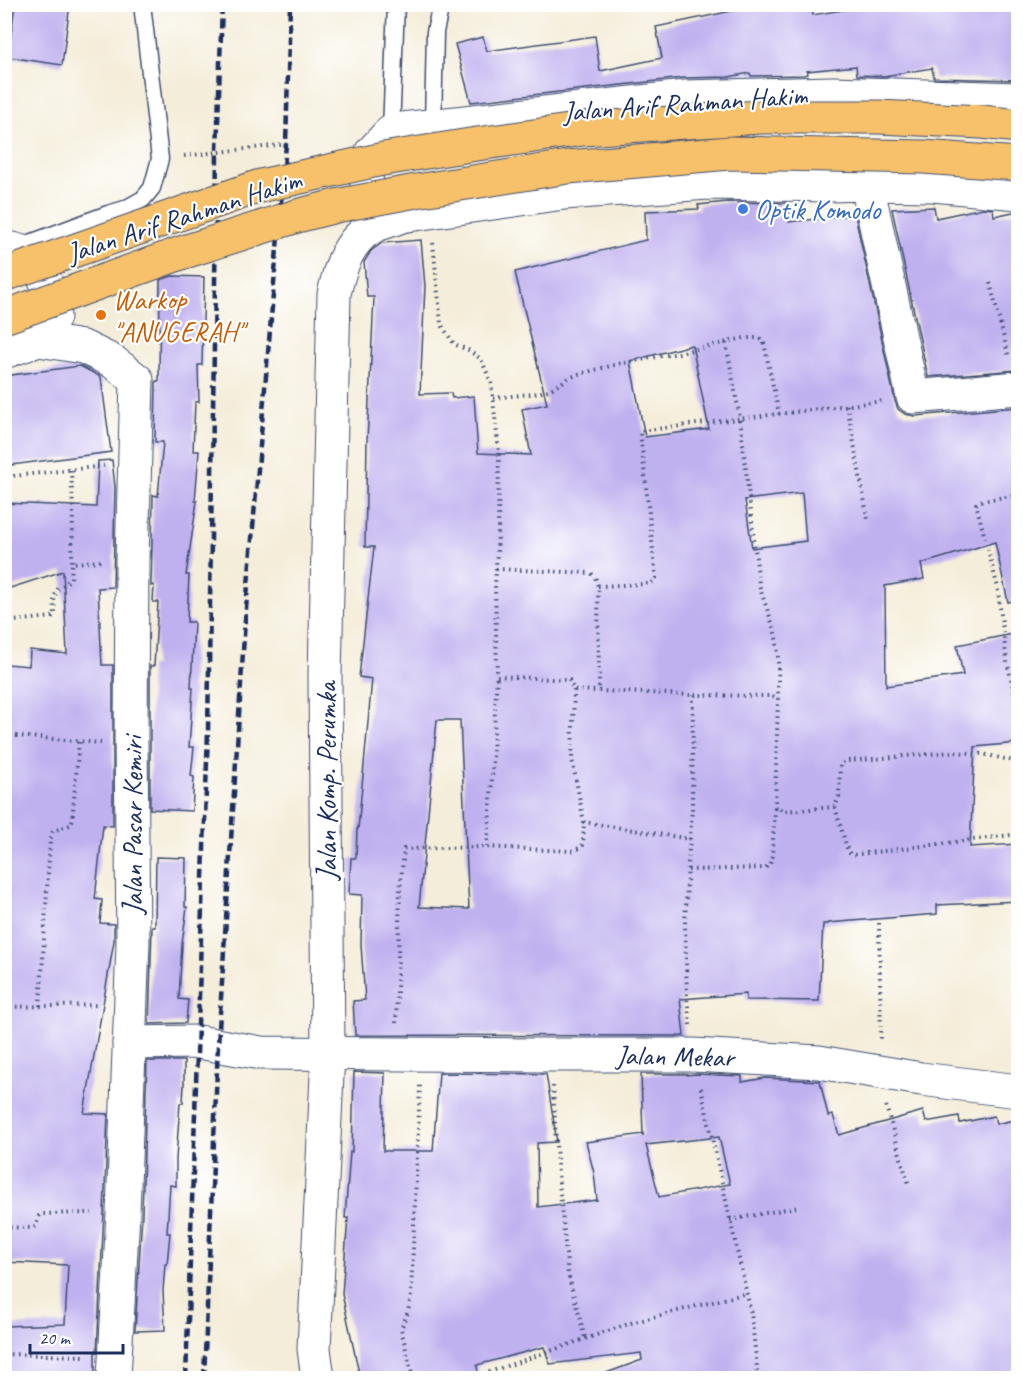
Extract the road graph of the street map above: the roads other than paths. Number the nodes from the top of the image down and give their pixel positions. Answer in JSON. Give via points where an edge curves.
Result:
{"nodes":[{"id":1,"x":142,"y":4,"type":"edge"},
{"id":2,"x":396,"y":4,"type":"edge"},
{"id":3,"x":441,"y":4,"type":"edge"},
{"id":4,"x":812,"y":94,"type":"junction"},
{"id":5,"x":1018,"y":99,"type":"edge"},
{"id":6,"x":433,"y":126,"type":"junction"},
{"id":7,"x":1018,"y":126,"type":"edge"},
{"id":8,"x":392,"y":131,"type":"junction"},
{"id":9,"x":1018,"y":164,"type":"edge"},
{"id":10,"x":867,"y":184,"type":"junction"},
{"id":11,"x":829,"y":185,"type":"junction"},
{"id":12,"x":1018,"y":193,"type":"edge"},
{"id":13,"x":416,"y":215,"type":"junction"},
{"id":14,"x":7,"y":258,"type":"edge"},
{"id":15,"x":4,"y":317,"type":"edge"},
{"id":16,"x":39,"y":340,"type":"junction"},
{"id":17,"x":4,"y":352,"type":"edge"},
{"id":18,"x":1016,"y":388,"type":"edge"},
{"id":19,"x":129,"y":1043,"type":"junction"},
{"id":20,"x":328,"y":1054,"type":"junction"},
{"id":21,"x":1018,"y":1091,"type":"edge"},
{"id":22,"x":114,"y":1367,"type":"edge"},
{"id":23,"x":318,"y":1378,"type":"edge"}],
"edges":[{"from":1,"to":14,"type":"lane","via":[[160,159],[152,188],[143,199],[125,209]]},
{"from":2,"to":8,"type":"lane"},
{"from":3,"to":6,"type":"lane","via":[[435,32]]},
{"from":4,"to":5,"type":"street","name":"Jalan Arif Rahman Hakim"},
{"from":4,"to":6,"type":"street","name":"Jalan Arif Rahman Hakim","via":[[685,97]]},
{"from":4,"to":11,"type":"street","via":[[800,106],[796,124],[798,145],[802,162]]},
{"from":6,"to":8,"type":"street","name":"Jalan Arif Rahman Hakim"},
{"from":7,"to":14,"type":"highway","name":"Jalan Arif Rahman Hakim","bridge":true,"via":[[879,117],[760,117],[583,129],[382,159],[260,186]]},
{"from":8,"to":13,"type":"street","via":[[371,153],[365,169],[368,193],[377,207]]},
{"from":9,"to":15,"type":"highway","name":"Jalan Arif Rahman Hakim","bridge":true,"via":[[923,157],[730,153],[568,167],[416,191],[297,216]]},
{"from":10,"to":11,"type":"street"},
{"from":10,"to":12,"type":"street"},
{"from":10,"to":18,"type":"street","via":[[913,397]]},
{"from":11,"to":13,"type":"street","via":[[708,183],[564,193]]},
{"from":13,"to":20,"type":"street","name":"Jalan Komp. Perumka","via":[[374,226],[358,237],[338,274],[334,294],[325,676]]},
{"from":14,"to":16,"type":"street","name":"Jalan Arif Rahman Hakim","via":[[25,253],[40,267],[53,301],[54,317]]},
{"from":16,"to":17,"type":"street"},
{"from":16,"to":19,"type":"street","name":"Jalan Pasar Kemiri","via":[[83,347],[112,361],[137,380]]},
{"from":19,"to":20,"type":"street","name":"Jalan Mekar","via":[[198,1042],[261,1053]]},
{"from":19,"to":22,"type":"street","name":"Jalan Pasar Kemiri"},
{"from":20,"to":21,"type":"street","name":"Jalan Mekar","via":[[693,1055],[819,1062]]},
{"from":20,"to":23,"type":"street","name":"Jalan Komp. Perumka","via":[[314,1348]]}]}
